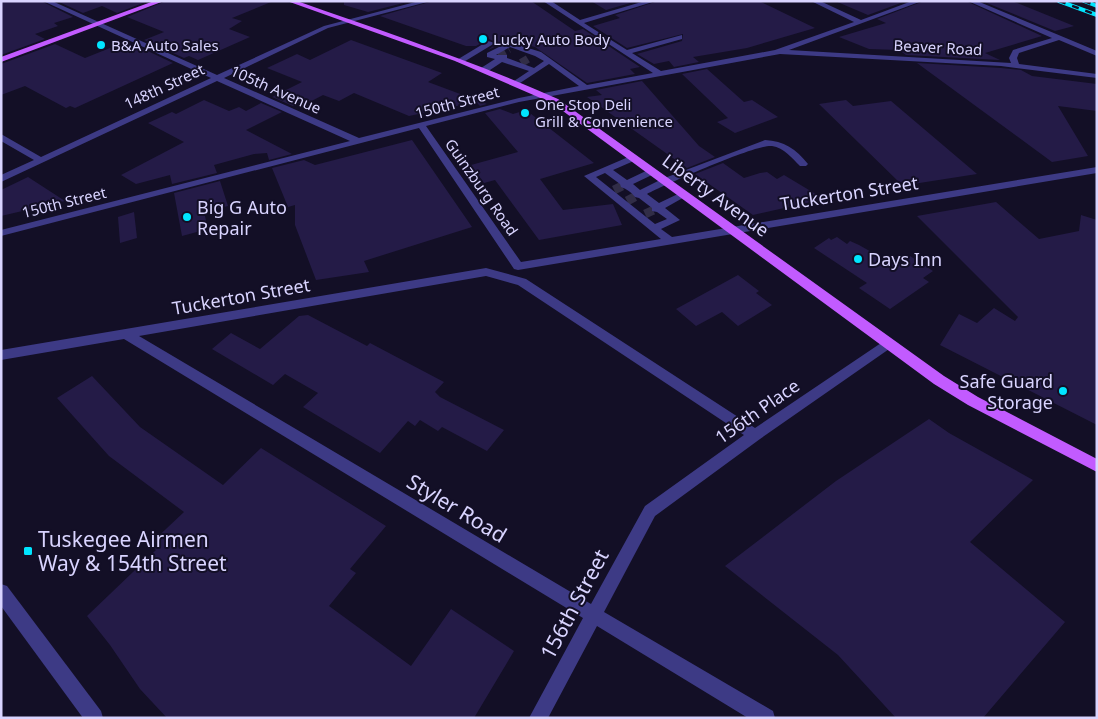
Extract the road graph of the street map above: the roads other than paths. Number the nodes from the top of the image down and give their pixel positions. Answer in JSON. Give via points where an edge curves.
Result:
{"nodes":[{"id":1,"x":46,"y":1,"type":"edge"},
{"id":2,"x":161,"y":1,"type":"edge"},
{"id":3,"x":290,"y":1,"type":"edge"},
{"id":4,"x":428,"y":1,"type":"edge"},
{"id":5,"x":546,"y":1,"type":"edge"},
{"id":6,"x":653,"y":1,"type":"edge"},
{"id":7,"x":814,"y":1,"type":"edge"},
{"id":8,"x":919,"y":1,"type":"edge"},
{"id":9,"x":971,"y":1,"type":"edge"},
{"id":10,"x":346,"y":21,"type":"junction"},
{"id":11,"x":579,"y":22,"type":"junction"},
{"id":12,"x":860,"y":22,"type":"junction"},
{"id":13,"x":97,"y":25,"type":"junction"},
{"id":14,"x":678,"y":36,"type":"dead end"},
{"id":15,"x":1059,"y":38,"type":"junction"},
{"id":16,"x":491,"y":43,"type":"tunnel mouth"},
{"id":17,"x":482,"y":48,"type":"junction"},
{"id":18,"x":626,"y":52,"type":"junction"},
{"id":19,"x":777,"y":52,"type":"junction"},
{"id":20,"x":1097,"y":54,"type":"edge"},
{"id":21,"x":499,"y":56,"type":"junction"},
{"id":22,"x":539,"y":57,"type":"junction"},
{"id":23,"x":1,"y":60,"type":"edge"},
{"id":24,"x":459,"y":61,"type":"junction"},
{"id":25,"x":526,"y":66,"type":"junction"},
{"id":26,"x":1016,"y":66,"type":"junction"},
{"id":27,"x":484,"y":70,"type":"junction"},
{"id":28,"x":658,"y":73,"type":"junction"},
{"id":29,"x":1097,"y":76,"type":"edge"},
{"id":30,"x":216,"y":77,"type":"junction"},
{"id":31,"x":517,"y":83,"type":"junction"},
{"id":32,"x":584,"y":86,"type":"junction"},
{"id":33,"x":542,"y":95,"type":"junction"},
{"id":34,"x":421,"y":125,"type":"junction"},
{"id":35,"x":1,"y":137,"type":"edge"},
{"id":36,"x":358,"y":141,"type":"junction"},
{"id":37,"x":633,"y":158,"type":"junction"},
{"id":38,"x":40,"y":160,"type":"junction"},
{"id":39,"x":803,"y":164,"type":"dead end"},
{"id":40,"x":606,"y":169,"type":"junction"},
{"id":41,"x":1097,"y":170,"type":"edge"},
{"id":42,"x":651,"y":172,"type":"junction"},
{"id":43,"x":1,"y":179,"type":"edge"},
{"id":44,"x":665,"y":181,"type":"junction"},
{"id":45,"x":626,"y":184,"type":"junction"},
{"id":46,"x":639,"y":195,"type":"junction"},
{"id":47,"x":683,"y":195,"type":"junction"},
{"id":48,"x":657,"y":208,"type":"junction"},
{"id":49,"x":653,"y":228,"type":"junction"},
{"id":50,"x":732,"y":229,"type":"junction"},
{"id":51,"x":1,"y":232,"type":"edge"},
{"id":52,"x":669,"y":240,"type":"junction"},
{"id":53,"x":518,"y":266,"type":"joint"},
{"id":54,"x":126,"y":334,"type":"junction"},
{"id":55,"x":888,"y":344,"type":"junction"},
{"id":56,"x":1,"y":355,"type":"edge"},
{"id":57,"x":755,"y":435,"type":"junction"},
{"id":58,"x":1097,"y":466,"type":"edge"},
{"id":59,"x":650,"y":511,"type":"joint"},
{"id":60,"x":1,"y":592,"type":"edge"},
{"id":61,"x":594,"y":615,"type":"junction"},
{"id":62,"x":94,"y":718,"type":"edge"},
{"id":63,"x":538,"y":718,"type":"edge"},
{"id":64,"x":766,"y":718,"type":"edge"}],
"edges":[{"from":1,"to":13,"type":"street","name":"105th Avenue"},
{"from":2,"to":13,"type":"main road"},
{"from":3,"to":10,"type":"main road","name":"Liberty Avenue"},
{"from":4,"to":10,"type":"street","name":"148th Street"},
{"from":5,"to":11,"type":"street"},
{"from":6,"to":11,"type":"street"},
{"from":7,"to":12,"type":"street"},
{"from":8,"to":12,"type":"street","name":"150th Street"},
{"from":9,"to":15,"type":"street"},
{"from":10,"to":24,"type":"main road","name":"Liberty Avenue"},
{"from":10,"to":30,"type":"street","name":"148th Street"},
{"from":11,"to":18,"type":"street"},
{"from":12,"to":19,"type":"street","name":"150th Street"},
{"from":13,"to":23,"type":"main road"},
{"from":13,"to":30,"type":"street","name":"105th Avenue"},
{"from":14,"to":18,"type":"street"},
{"from":15,"to":20,"type":"street"},
{"from":15,"to":26,"type":"street","via":[[1016,52],[1013,58]]},
{"from":16,"to":17,"type":"street"},
{"from":17,"to":21,"type":"street"},
{"from":17,"to":24,"type":"street"},
{"from":18,"to":28,"type":"street"},
{"from":19,"to":26,"type":"street","name":"Beaver Road"},
{"from":19,"to":28,"type":"street","name":"150th Street"},
{"from":21,"to":22,"type":"street","via":[[509,44]]},
{"from":21,"to":25,"type":"street"},
{"from":21,"to":27,"type":"street"},
{"from":22,"to":25,"type":"street"},
{"from":22,"to":32,"type":"street"},
{"from":24,"to":27,"type":"main road","name":"Liberty Avenue"},
{"from":25,"to":31,"type":"street"},
{"from":26,"to":29,"type":"street","name":"Beaver Road"},
{"from":27,"to":31,"type":"main road","name":"Liberty Avenue"},
{"from":28,"to":32,"type":"street","name":"150th Street"},
{"from":30,"to":36,"type":"street","name":"105th Avenue"},
{"from":30,"to":38,"type":"street","name":"148th Street"},
{"from":31,"to":33,"type":"main road","name":"Liberty Avenue"},
{"from":32,"to":33,"type":"street","name":"150th Street"},
{"from":33,"to":34,"type":"street","name":"150th Street"},
{"from":33,"to":37,"type":"main road","name":"Liberty Avenue"},
{"from":34,"to":36,"type":"street","name":"150th Street"},
{"from":34,"to":53,"type":"street","name":"Guinzburg Road"},
{"from":35,"to":38,"type":"street"},
{"from":36,"to":51,"type":"street","name":"150th Street"},
{"from":37,"to":40,"type":"street"},
{"from":37,"to":42,"type":"main road","name":"Liberty Avenue"},
{"from":38,"to":43,"type":"street","name":"148th Street"},
{"from":39,"to":44,"type":"street","via":[[778,142],[764,143]]},
{"from":40,"to":45,"type":"street"},
{"from":40,"to":49,"type":"street","via":[[590,176]]},
{"from":41,"to":50,"type":"street","name":"Tuckerton Street"},
{"from":42,"to":44,"type":"main road","name":"Liberty Avenue"},
{"from":42,"to":45,"type":"street"},
{"from":44,"to":46,"type":"street"},
{"from":44,"to":47,"type":"main road","name":"Liberty Avenue"},
{"from":45,"to":46,"type":"street"},
{"from":46,"to":48,"type":"street"},
{"from":47,"to":48,"type":"street"},
{"from":47,"to":50,"type":"main road","name":"Liberty Avenue"},
{"from":48,"to":49,"type":"street","via":[[674,220]]},
{"from":49,"to":52,"type":"street"},
{"from":50,"to":52,"type":"street","name":"Tuckerton Street"},
{"from":50,"to":55,"type":"main road","name":"Liberty Avenue"},
{"from":52,"to":53,"type":"street","name":"Tuckerton Street"},
{"from":54,"to":56,"type":"street","name":"Tuckerton Street"},
{"from":54,"to":57,"type":"street","name":"Tuckerton Street","via":[[486,272],[522,282]]},
{"from":54,"to":61,"type":"street","name":"Styler Road"},
{"from":55,"to":57,"type":"street","name":"156th Place"},
{"from":55,"to":58,"type":"main road","name":"Liberty Avenue","via":[[955,391]]},
{"from":57,"to":59,"type":"street","name":"156th Place"},
{"from":59,"to":61,"type":"street","name":"156th Street"},
{"from":60,"to":62,"type":"street"},
{"from":61,"to":63,"type":"street","name":"156th Street"},
{"from":61,"to":64,"type":"street","name":"Styler Road"}]}
